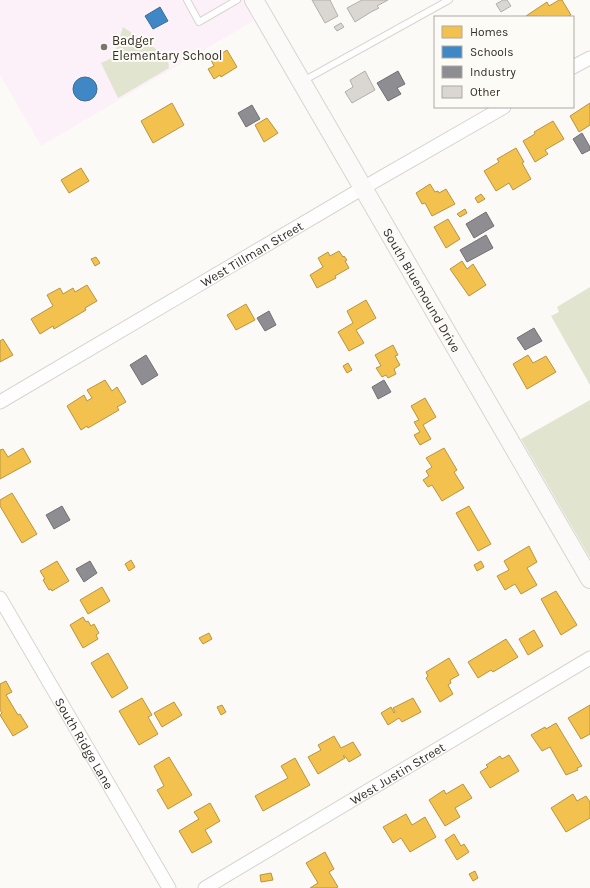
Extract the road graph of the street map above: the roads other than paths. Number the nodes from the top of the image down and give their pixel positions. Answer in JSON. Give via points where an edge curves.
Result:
{"nodes":[{"id":1,"x":186,"y":0,"type":"edge"},
{"id":2,"x":237,"y":0,"type":"edge"},
{"id":3,"x":254,"y":0,"type":"edge"},
{"id":4,"x":449,"y":0,"type":"edge"},
{"id":5,"x":590,"y":58,"type":"edge"},
{"id":6,"x":574,"y":66,"type":"edge"},
{"id":7,"x":302,"y":82,"type":"junction"},
{"id":8,"x":502,"y":108,"type":"edge"},
{"id":9,"x":363,"y":188,"type":"junction"},
{"id":10,"x":0,"y":402,"type":"edge"},
{"id":11,"x":590,"y":579,"type":"edge"},
{"id":12,"x":0,"y":598,"type":"edge"},
{"id":13,"x":590,"y":658,"type":"edge"},
{"id":14,"x":169,"y":888,"type":"edge"},
{"id":15,"x":205,"y":888,"type":"edge"}],
"edges":[{"from":1,"to":2,"type":"lane","via":[[199,22]]},
{"from":3,"to":7,"type":"main road","name":"South Bluemound Drive"},
{"from":4,"to":7,"type":"lane"},
{"from":5,"to":6,"type":"street"},
{"from":7,"to":9,"type":"main road","name":"South Bluemound Drive"},
{"from":8,"to":9,"type":"street","name":"West Tillman Street"},
{"from":9,"to":10,"type":"street","name":"West Tillman Street"},
{"from":9,"to":11,"type":"main road","name":"South Bluemound Drive"},
{"from":12,"to":14,"type":"street","name":"South Ridge Lane"},
{"from":13,"to":15,"type":"street","name":"West Justin Street"}]}
